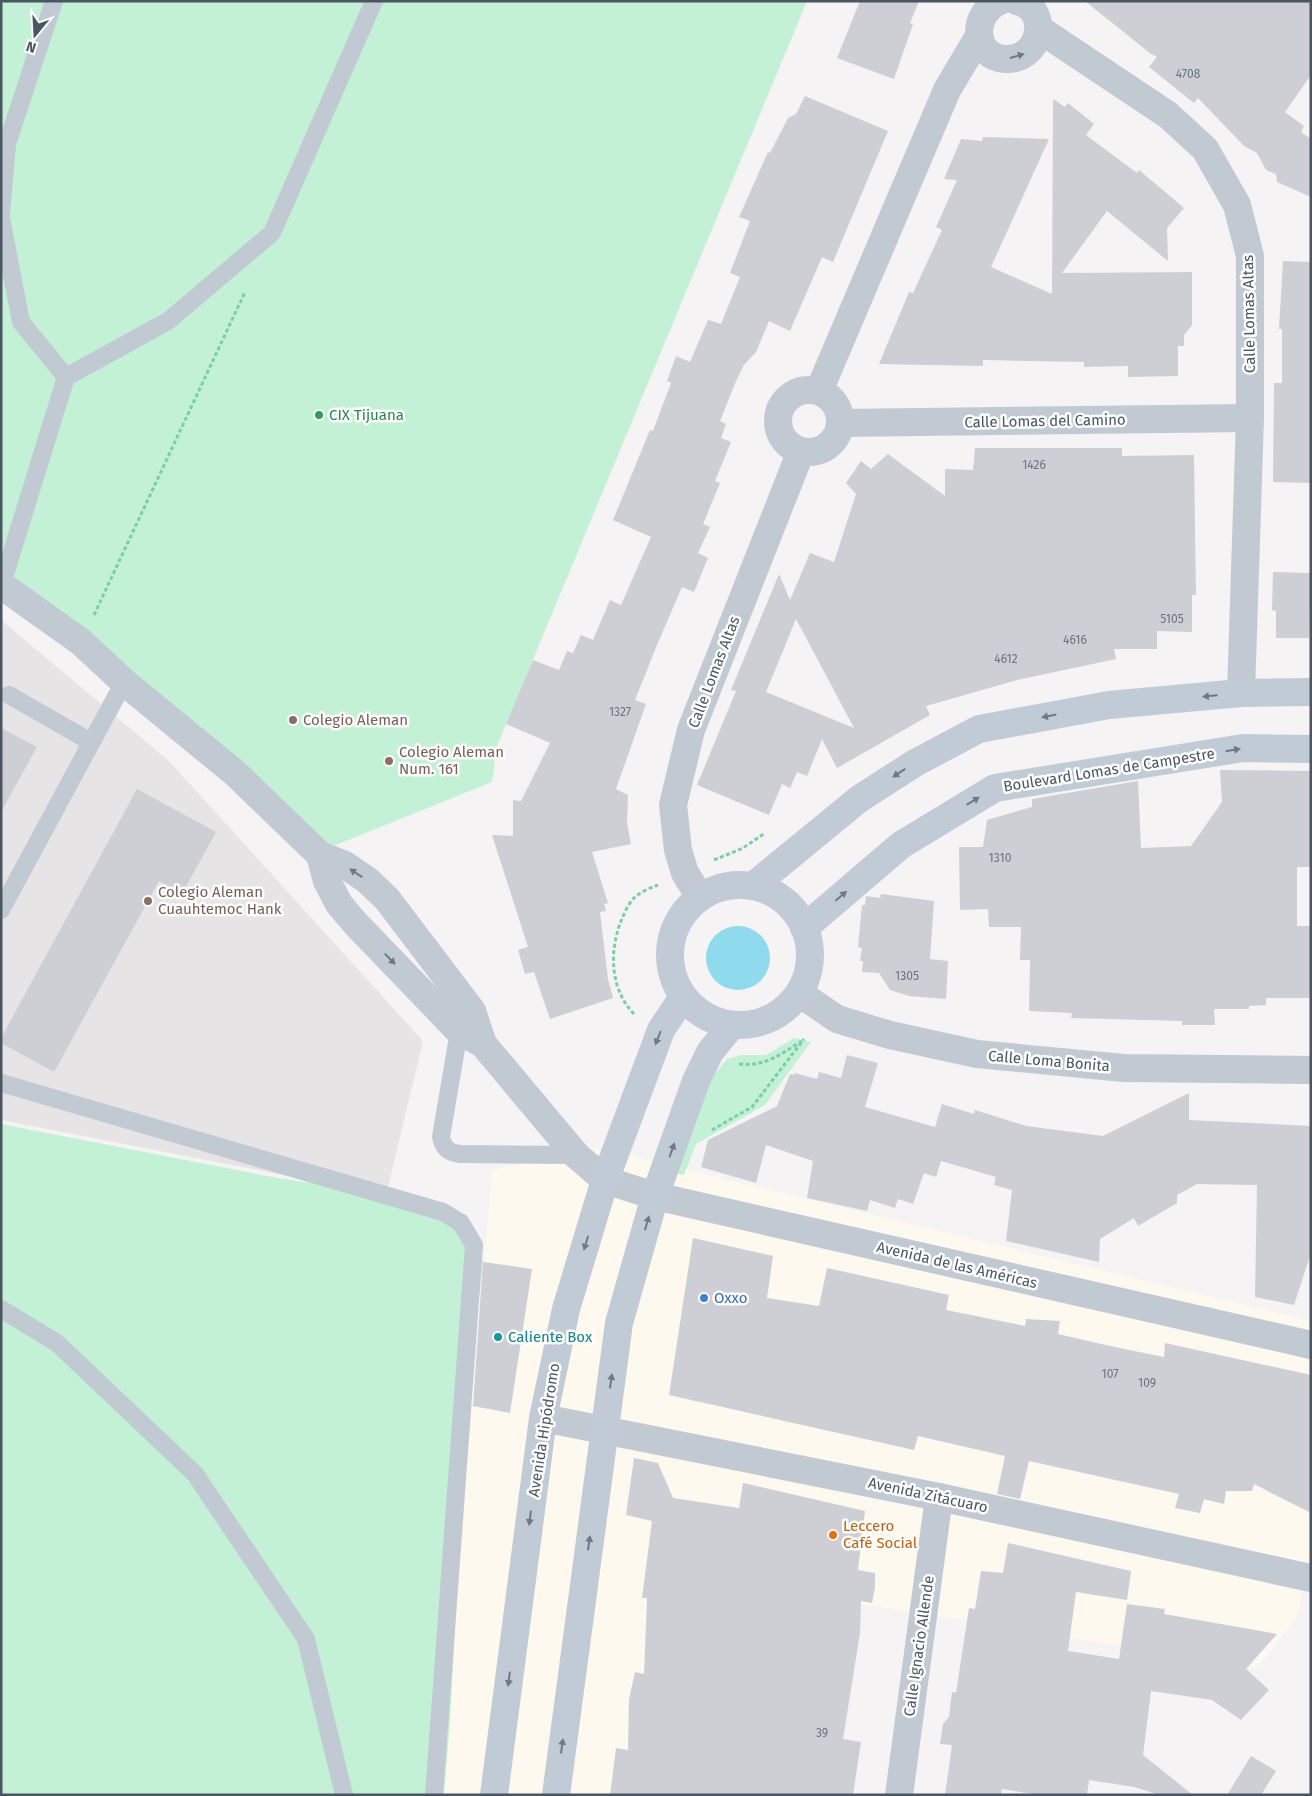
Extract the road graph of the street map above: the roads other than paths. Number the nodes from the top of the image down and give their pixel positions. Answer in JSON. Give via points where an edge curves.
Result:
{"nodes":[{"id":1,"x":54,"y":1,"type":"edge"},
{"id":2,"x":374,"y":1,"type":"edge"},
{"id":3,"x":1000,"y":1,"type":"edge"},
{"id":4,"x":1017,"y":1,"type":"edge"},
{"id":5,"x":1039,"y":29,"type":"junction"},
{"id":6,"x":979,"y":36,"type":"junction"},
{"id":7,"x":1,"y":214,"type":"edge"},
{"id":8,"x":1,"y":218,"type":"edge"},
{"id":9,"x":66,"y":377,"type":"junction"},
{"id":10,"x":819,"y":391,"type":"junction"},
{"id":11,"x":1250,"y":418,"type":"junction"},
{"id":12,"x":841,"y":423,"type":"junction"},
{"id":13,"x":801,"y":451,"type":"junction"},
{"id":14,"x":2,"y":586,"type":"edge"},
{"id":15,"x":124,"y":682,"type":"junction"},
{"id":16,"x":1311,"y":692,"type":"edge"},
{"id":17,"x":1241,"y":693,"type":"junction"},
{"id":18,"x":9,"y":695,"type":"dead end"},
{"id":19,"x":91,"y":742,"type":"junction"},
{"id":20,"x":1311,"y":748,"type":"edge"},
{"id":21,"x":320,"y":855,"type":"junction"},
{"id":22,"x":753,"y":886,"type":"junction"},
{"id":23,"x":700,"y":897,"type":"junction"},
{"id":24,"x":1,"y":910,"type":"edge"},
{"id":25,"x":804,"y":928,"type":"junction"},
{"id":26,"x":799,"y":993,"type":"junction"},
{"id":27,"x":683,"y":997,"type":"junction"},
{"id":28,"x":732,"y":1025,"type":"junction"},
{"id":29,"x":471,"y":1037,"type":"junction"},
{"id":30,"x":1311,"y":1070,"type":"edge"},
{"id":31,"x":1,"y":1084,"type":"edge"},
{"id":32,"x":576,"y":1155,"type":"junction"},
{"id":33,"x":605,"y":1180,"type":"junction"},
{"id":34,"x":655,"y":1196,"type":"junction"},
{"id":35,"x":1,"y":1309,"type":"edge"},
{"id":36,"x":1311,"y":1346,"type":"edge"},
{"id":37,"x":543,"y":1418,"type":"junction"},
{"id":38,"x":604,"y":1430,"type":"junction"},
{"id":39,"x":939,"y":1497,"type":"junction"},
{"id":40,"x":1311,"y":1578,"type":"edge"},
{"id":41,"x":344,"y":1795,"type":"edge"},
{"id":42,"x":434,"y":1795,"type":"edge"},
{"id":43,"x":494,"y":1795,"type":"edge"},
{"id":44,"x":556,"y":1795,"type":"edge"},
{"id":45,"x":899,"y":1795,"type":"edge"}],
"edges":[{"from":1,"to":7,"type":"lane","via":[[7,144]]},
{"from":2,"to":9,"type":"lane","via":[[272,233],[168,321]]},
{"from":3,"to":6,"type":"street","via":[[990,6],[980,20]]},
{"from":4,"to":5,"type":"street","via":[[1035,13]]},
{"from":6,"to":5,"type":"street","one_way":true,"via":[[988,52],[1004,59],[1021,57],[1034,46]]},
{"from":5,"to":11,"type":"street","name":"Calle Lomas Altas","via":[[1168,115],[1205,149],[1237,205],[1250,256]]},
{"from":6,"to":10,"type":"street","via":[[947,90]]},
{"from":8,"to":9,"type":"lane","via":[[21,322]]},
{"from":9,"to":14,"type":"lane"},
{"from":10,"to":12,"type":"street","via":[[836,404]]},
{"from":10,"to":13,"type":"street","via":[[805,390],[792,394],[782,405],[777,418],[780,432],[788,444]]},
{"from":11,"to":12,"type":"street","name":"Calle Lomas del Camino"},
{"from":11,"to":17,"type":"street","name":"Calle Lomas Altas"},
{"from":12,"to":13,"type":"street","via":[[827,447],[814,452]]},
{"from":13,"to":23,"type":"street","name":"Calle Lomas Altas","via":[[691,730],[673,805],[678,850],[685,873]]},
{"from":14,"to":15,"type":"street","via":[[81,642]]},
{"from":15,"to":19,"type":"lane"},
{"from":15,"to":21,"type":"street","via":[[235,773]]},
{"from":16,"to":17,"type":"main road"},
{"from":17,"to":22,"type":"main road","one_way":true,"via":[[1108,705],[979,730],[915,763],[859,799]]},
{"from":18,"to":19,"type":"lane"},
{"from":19,"to":24,"type":"lane"},
{"from":25,"to":20,"type":"main road","name":"Boulevard Lomas de Campestre","one_way":true,"via":[[900,845],[996,788],[1243,748]]},
{"from":21,"to":29,"type":"street","one_way":true,"via":[[327,880],[339,904]]},
{"from":29,"to":21,"type":"street","one_way":true,"via":[[472,1011],[387,899],[345,865]]},
{"from":22,"to":23,"type":"main road","via":[[716,889]]},
{"from":22,"to":25,"type":"main road","via":[[787,904]]},
{"from":23,"to":27,"type":"main road","via":[[683,913],[672,934],[669,957],[674,980]]},
{"from":25,"to":26,"type":"main road","via":[[810,950],[808,972]]},
{"from":26,"to":28,"type":"main road","via":[[787,1007],[770,1018],[752,1024]]},
{"from":26,"to":30,"type":"street","name":"Calle Loma Bonita","via":[[838,1019],[890,1036],[977,1054],[1124,1068]]},
{"from":27,"to":28,"type":"main road","via":[[697,1011]]},
{"from":27,"to":33,"type":"main road","name":"Avenida Hipódromo","one_way":true,"via":[[661,1030]]},
{"from":34,"to":28,"type":"main road","one_way":true,"via":[[696,1082],[710,1052]]},
{"from":29,"to":32,"type":"street"},
{"from":29,"to":32,"type":"lane","via":[[441,1137],[443,1147],[450,1153],[460,1154]]},
{"from":31,"to":42,"type":"lane","via":[[442,1212],[461,1223],[474,1245]]},
{"from":32,"to":33,"type":"street"},
{"from":33,"to":34,"type":"street","name":"Avenida de las Américas"},
{"from":33,"to":37,"type":"main road","name":"Avenida Hipódromo","one_way":true,"via":[[566,1310]]},
{"from":34,"to":36,"type":"street","name":"Avenida de las Américas"},
{"from":38,"to":34,"type":"main road","one_way":true,"via":[[619,1323]]},
{"from":35,"to":41,"type":"lane","via":[[57,1343],[195,1474],[306,1639]]},
{"from":37,"to":38,"type":"street","name":"Avenida Zitácuaro"},
{"from":37,"to":43,"type":"main road","name":"Avenida Hipódromo","one_way":true},
{"from":38,"to":39,"type":"street","name":"Avenida Zitácuaro"},
{"from":44,"to":38,"type":"main road","one_way":true},
{"from":39,"to":40,"type":"street","name":"Avenida Zitácuaro"},
{"from":39,"to":45,"type":"street","name":"Calle Ignacio Allende"}]}
